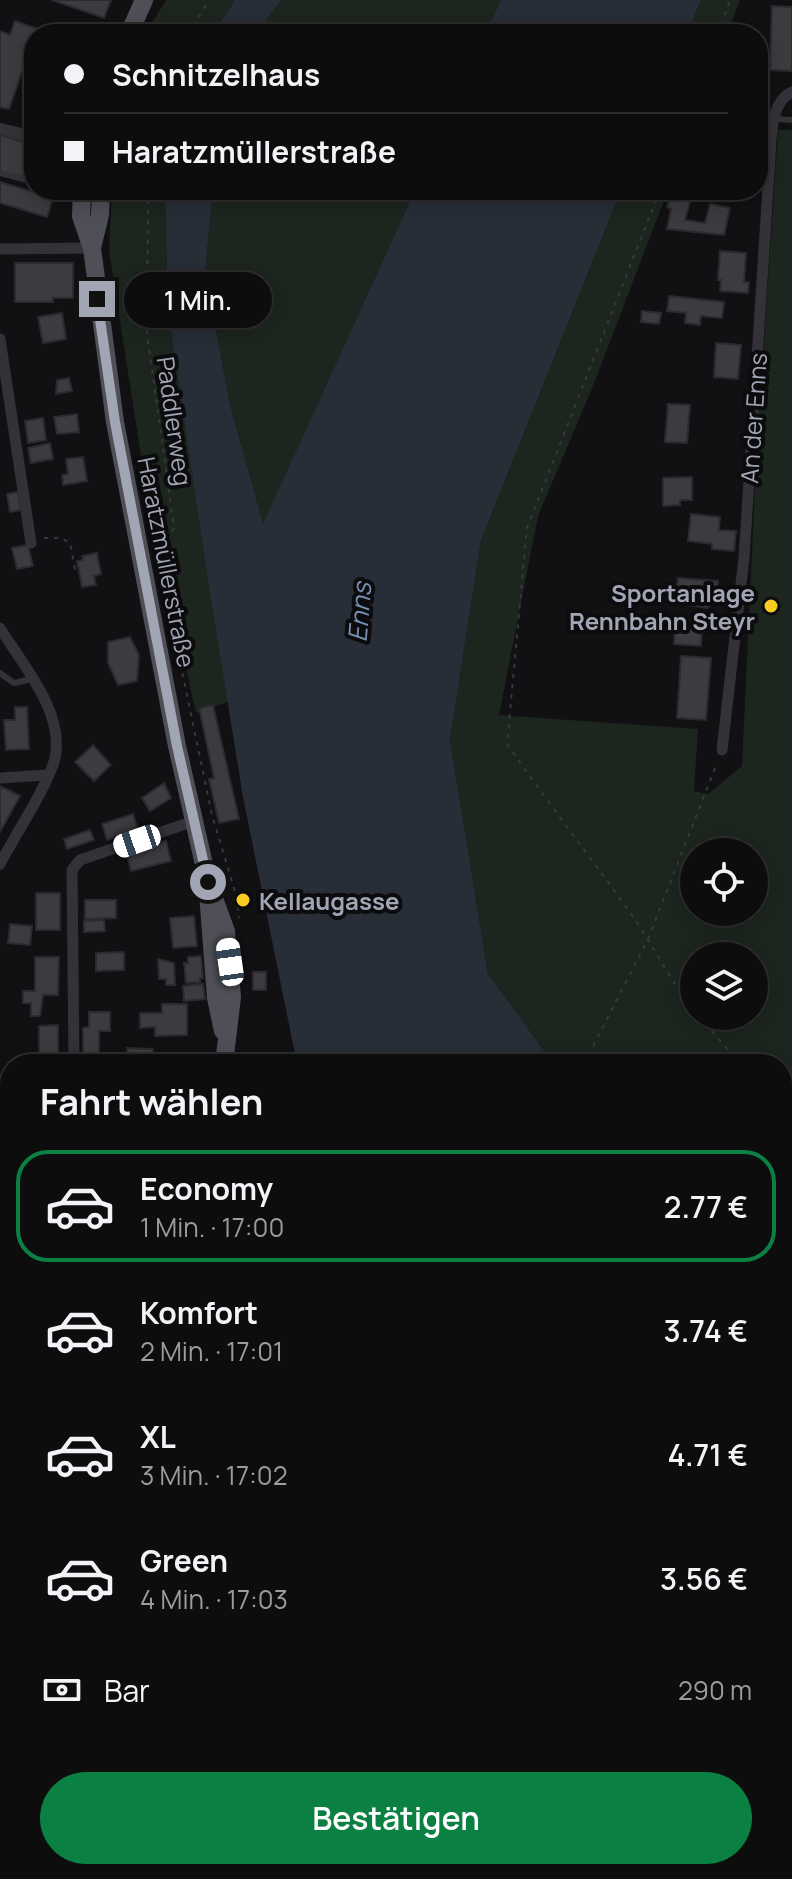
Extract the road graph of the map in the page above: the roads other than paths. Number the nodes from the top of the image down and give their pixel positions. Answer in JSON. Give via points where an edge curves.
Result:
{"nodes":[{"id":1,"x":144,"y":0,"type":"edge"},
{"id":2,"x":134,"y":24,"type":"edge"},
{"id":3,"x":792,"y":92,"type":"edge"},
{"id":4,"x":775,"y":119,"type":"junction"},
{"id":5,"x":792,"y":120,"type":"edge"},
{"id":6,"x":0,"y":129,"type":"edge"},
{"id":7,"x":24,"y":133,"type":"edge"},
{"id":8,"x":24,"y":137,"type":"edge"},
{"id":9,"x":0,"y":173,"type":"edge"},
{"id":10,"x":24,"y":179,"type":"edge"},
{"id":11,"x":82,"y":200,"type":"edge"},
{"id":12,"x":101,"y":200,"type":"edge"},
{"id":13,"x":92,"y":248,"type":"junction"},
{"id":14,"x":0,"y":249,"type":"edge"},
{"id":15,"x":0,"y":339,"type":"edge"},
{"id":16,"x":31,"y":540,"type":"road end"},
{"id":17,"x":0,"y":628,"type":"edge"},
{"id":18,"x":0,"y":673,"type":"edge"},
{"id":19,"x":32,"y":679,"type":"junction"},
{"id":20,"x":722,"y":750,"type":"road end"},
{"id":21,"x":47,"y":775,"type":"junction"},
{"id":22,"x":0,"y":778,"type":"edge"},
{"id":23,"x":194,"y":821,"type":"junction"},
{"id":24,"x":0,"y":864,"type":"edge"},
{"id":25,"x":74,"y":1054,"type":"edge"},
{"id":26,"x":224,"y":1054,"type":"edge"}],
"edges":[{"from":1,"to":2,"type":"main road"},
{"from":3,"to":4,"type":"street","name":"An der Enns","via":[[780,101]]},
{"from":4,"to":5,"type":"lane"},
{"from":4,"to":20,"type":"street","name":"An der Enns","via":[[744,558]]},
{"from":6,"to":7,"type":"lane"},
{"from":6,"to":8,"type":"lane"},
{"from":9,"to":10,"type":"lane"},
{"from":11,"to":13,"type":"main road","name":"Haratzmüllerstraße"},
{"from":12,"to":13,"type":"main road","name":"Haratzmüllerstraße"},
{"from":13,"to":14,"type":"street"},
{"from":13,"to":23,"type":"main road","name":"Haratzmüllerstraße","via":[[115,422]]},
{"from":15,"to":16,"type":"street"},
{"from":17,"to":19,"type":"street"},
{"from":18,"to":19,"type":"lane","via":[[14,683]]},
{"from":19,"to":21,"type":"street","via":[[56,730],[55,757]]},
{"from":21,"to":22,"type":"street"},
{"from":21,"to":24,"type":"street"},
{"from":23,"to":25,"type":"street","via":[[80,860],[72,870]]},
{"from":23,"to":26,"type":"main road","name":"Haratzmüllerstraße","via":[[226,931],[232,997]]}]}
